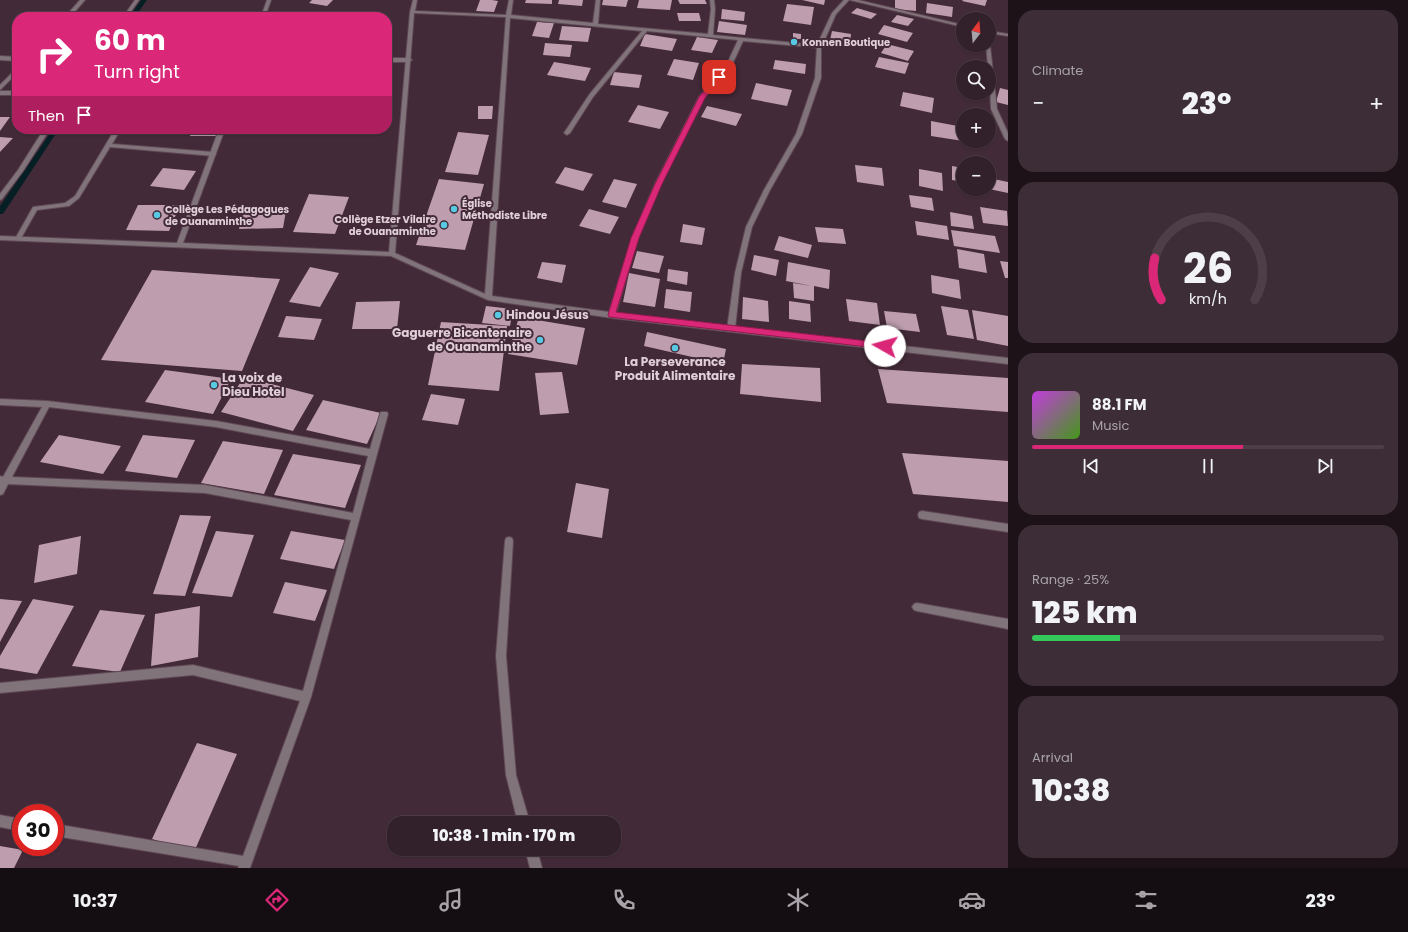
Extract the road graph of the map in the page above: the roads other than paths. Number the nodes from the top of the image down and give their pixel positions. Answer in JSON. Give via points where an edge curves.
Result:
{"nodes":[{"id":1,"x":83,"y":0,"type":"edge"},
{"id":2,"x":137,"y":0,"type":"edge"},
{"id":3,"x":269,"y":0,"type":"edge"},
{"id":4,"x":415,"y":0,"type":"edge"},
{"id":5,"x":511,"y":0,"type":"edge"},
{"id":6,"x":598,"y":0,"type":"edge"},
{"id":7,"x":712,"y":0,"type":"edge"},
{"id":8,"x":847,"y":0,"type":"edge"},
{"id":9,"x":852,"y":0,"type":"edge"},
{"id":10,"x":72,"y":12,"type":"edge"},
{"id":11,"x":129,"y":12,"type":"edge"},
{"id":12,"x":265,"y":12,"type":"edge"},
{"id":13,"x":412,"y":12,"type":"junction"},
{"id":14,"x":508,"y":16,"type":"junction"},
{"id":15,"x":956,"y":24,"type":"edge"},
{"id":16,"x":595,"y":25,"type":"junction"},
{"id":17,"x":645,"y":30,"type":"junction"},
{"id":18,"x":996,"y":33,"type":"edge"},
{"id":19,"x":1008,"y":35,"type":"edge"},
{"id":20,"x":710,"y":36,"type":"junction"},
{"id":21,"x":742,"y":40,"type":"junction"},
{"id":22,"x":820,"y":47,"type":"junction"},
{"id":23,"x":989,"y":52,"type":"edge"},
{"id":24,"x":0,"y":58,"type":"edge"},
{"id":25,"x":12,"y":59,"type":"edge"},
{"id":26,"x":392,"y":60,"type":"edge"},
{"id":27,"x":409,"y":60,"type":"junction"},
{"id":28,"x":12,"y":75,"type":"edge"},
{"id":29,"x":0,"y":88,"type":"edge"},
{"id":30,"x":0,"y":93,"type":"edge"},
{"id":31,"x":12,"y":93,"type":"edge"},
{"id":32,"x":567,"y":133,"type":"dead end"},
{"id":33,"x":45,"y":134,"type":"edge"},
{"id":34,"x":115,"y":134,"type":"edge"},
{"id":35,"x":220,"y":134,"type":"edge"},
{"id":36,"x":1008,"y":139,"type":"edge"},
{"id":37,"x":109,"y":145,"type":"junction"},
{"id":38,"x":213,"y":154,"type":"junction"},
{"id":39,"x":0,"y":198,"type":"edge"},
{"id":40,"x":0,"y":238,"type":"edge"},
{"id":41,"x":18,"y":239,"type":"junction"},
{"id":42,"x":179,"y":246,"type":"junction"},
{"id":43,"x":392,"y":254,"type":"junction"},
{"id":44,"x":488,"y":298,"type":"junction"},
{"id":45,"x":612,"y":315,"type":"junction"},
{"id":46,"x":731,"y":329,"type":"junction"},
{"id":47,"x":1008,"y":361,"type":"edge"},
{"id":48,"x":0,"y":402,"type":"edge"},
{"id":49,"x":47,"y":404,"type":"junction"},
{"id":50,"x":384,"y":414,"type":"dead end"},
{"id":51,"x":373,"y":453,"type":"junction"},
{"id":52,"x":3,"y":480,"type":"edge"},
{"id":53,"x":0,"y":491,"type":"edge"},
{"id":54,"x":922,"y":515,"type":"dead end"},
{"id":55,"x":356,"y":517,"type":"junction"},
{"id":56,"x":1008,"y":528,"type":"edge"},
{"id":57,"x":509,"y":542,"type":"dead end"},
{"id":58,"x":917,"y":608,"type":"dead end"},
{"id":59,"x":1008,"y":624,"type":"edge"},
{"id":60,"x":0,"y":688,"type":"edge"},
{"id":61,"x":306,"y":697,"type":"junction"},
{"id":62,"x":522,"y":816,"type":"edge"},
{"id":63,"x":0,"y":821,"type":"edge"},
{"id":64,"x":12,"y":823,"type":"edge"},
{"id":65,"x":64,"y":832,"type":"edge"},
{"id":66,"x":533,"y":856,"type":"edge"},
{"id":67,"x":246,"y":865,"type":"edge"},
{"id":68,"x":536,"y":868,"type":"edge"}],
"edges":[{"from":1,"to":10,"type":"street"},
{"from":2,"to":11,"type":"street"},
{"from":3,"to":12,"type":"street"},
{"from":4,"to":13,"type":"street"},
{"from":5,"to":14,"type":"street"},
{"from":6,"to":16,"type":"street"},
{"from":7,"to":20,"type":"street"},
{"from":8,"to":22,"type":"street","via":[[834,13]]},
{"from":9,"to":15,"type":"street"},
{"from":13,"to":14,"type":"street"},
{"from":13,"to":27,"type":"street"},
{"from":14,"to":16,"type":"street"},
{"from":14,"to":44,"type":"street"},
{"from":16,"to":17,"type":"street"},
{"from":17,"to":20,"type":"street"},
{"from":17,"to":32,"type":"street","via":[[591,96]]},
{"from":18,"to":19,"type":"street"},
{"from":20,"to":21,"type":"street"},
{"from":21,"to":22,"type":"street"},
{"from":21,"to":45,"type":"street","via":[[728,67],[702,97],[658,184],[635,238]]},
{"from":22,"to":46,"type":"street","via":[[818,78],[799,134],[749,227],[738,273]]},
{"from":23,"to":36,"type":"street","via":[[994,109]]},
{"from":24,"to":25,"type":"street"},
{"from":26,"to":27,"type":"street"},
{"from":27,"to":43,"type":"street"},
{"from":28,"to":29,"type":"street"},
{"from":30,"to":31,"type":"street"},
{"from":33,"to":39,"type":"street"},
{"from":34,"to":37,"type":"street"},
{"from":35,"to":38,"type":"street"},
{"from":37,"to":38,"type":"street"},
{"from":37,"to":41,"type":"street","via":[[77,197],[67,205],[35,208]]},
{"from":38,"to":42,"type":"street"},
{"from":40,"to":41,"type":"street"},
{"from":41,"to":42,"type":"street"},
{"from":42,"to":43,"type":"street"},
{"from":43,"to":44,"type":"street"},
{"from":44,"to":45,"type":"street"},
{"from":45,"to":46,"type":"street"},
{"from":46,"to":47,"type":"street"},
{"from":48,"to":49,"type":"street"},
{"from":49,"to":51,"type":"street","via":[[216,424]]},
{"from":49,"to":52,"type":"street"},
{"from":50,"to":51,"type":"street"},
{"from":51,"to":55,"type":"street"},
{"from":52,"to":53,"type":"street"},
{"from":52,"to":55,"type":"street","via":[[205,489]]},
{"from":54,"to":56,"type":"street"},
{"from":55,"to":61,"type":"street"},
{"from":57,"to":62,"type":"street","via":[[501,656],[511,775]]},
{"from":58,"to":59,"type":"street"},
{"from":60,"to":61,"type":"street","via":[[193,670]]},
{"from":61,"to":67,"type":"street"},
{"from":63,"to":64,"type":"street"},
{"from":65,"to":67,"type":"street"},
{"from":66,"to":68,"type":"street"}]}
